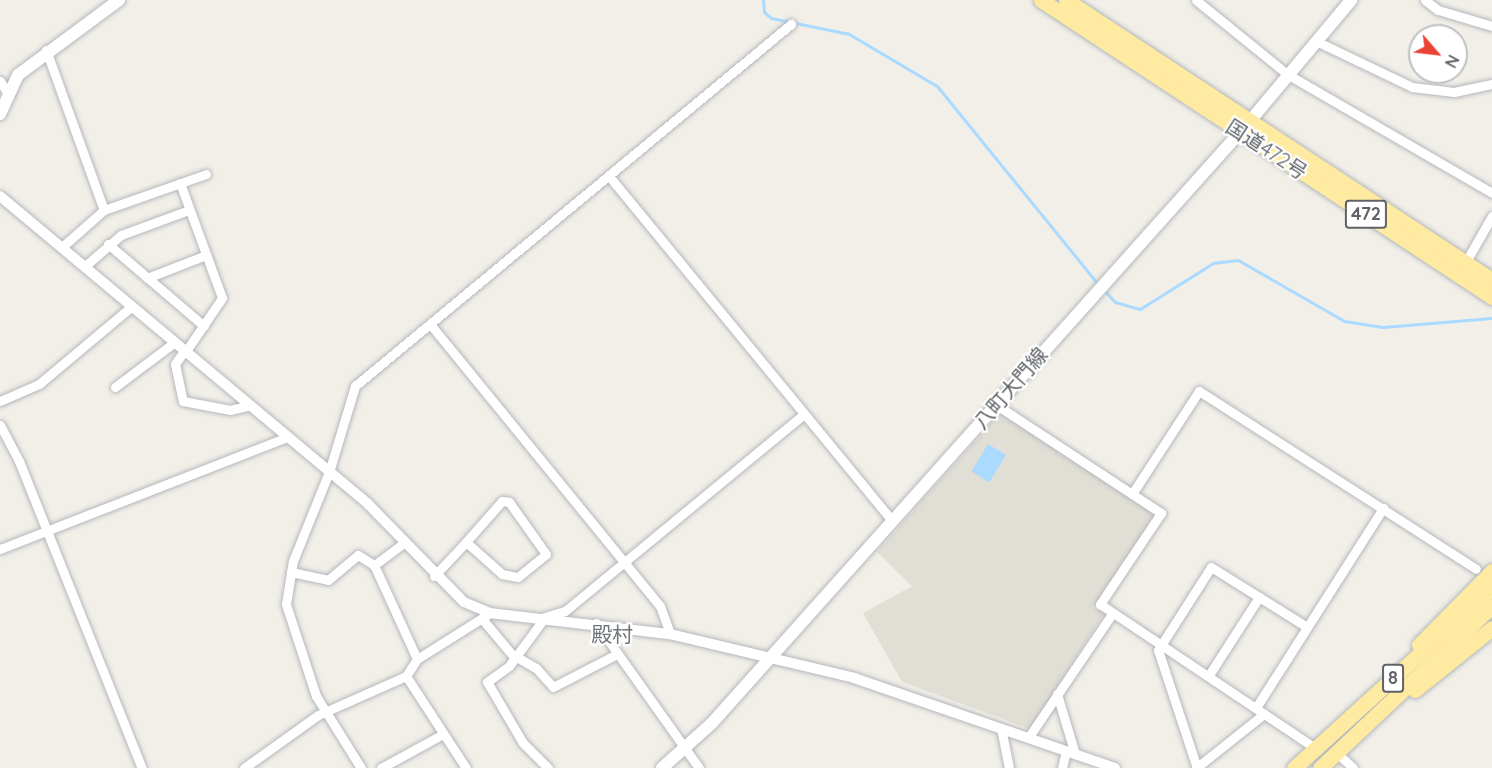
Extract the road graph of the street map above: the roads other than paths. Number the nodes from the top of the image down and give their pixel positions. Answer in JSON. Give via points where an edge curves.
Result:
{"nodes":[{"id":1,"x":119,"y":0,"type":"edge"},
{"id":2,"x":1041,"y":0,"type":"edge"},
{"id":3,"x":1066,"y":0,"type":"edge"},
{"id":4,"x":1196,"y":0,"type":"edge"},
{"id":5,"x":1350,"y":0,"type":"edge"},
{"id":6,"x":1425,"y":0,"type":"edge"},
{"id":7,"x":791,"y":24,"type":"dead end"},
{"id":8,"x":1492,"y":26,"type":"edge"},
{"id":9,"x":1316,"y":41,"type":"junction"},
{"id":10,"x":46,"y":50,"type":"junction"},
{"id":11,"x":1287,"y":74,"type":"junction"},
{"id":12,"x":0,"y":81,"type":"edge"},
{"id":13,"x":1492,"y":84,"type":"edge"},
{"id":14,"x":7,"y":92,"type":"junction"},
{"id":15,"x":0,"y":114,"type":"edge"},
{"id":16,"x":1245,"y":126,"type":"junction"},
{"id":17,"x":206,"y":174,"type":"dead end"},
{"id":18,"x":609,"y":176,"type":"junction"},
{"id":19,"x":180,"y":183,"type":"junction"},
{"id":20,"x":1492,"y":193,"type":"edge"},
{"id":21,"x":0,"y":196,"type":"edge"},
{"id":22,"x":105,"y":210,"type":"junction"},
{"id":23,"x":189,"y":210,"type":"junction"},
{"id":24,"x":1492,"y":216,"type":"edge"},
{"id":25,"x":108,"y":244,"type":"junction"},
{"id":26,"x":62,"y":247,"type":"junction"},
{"id":27,"x":206,"y":255,"type":"junction"},
{"id":28,"x":1465,"y":263,"type":"junction"},
{"id":29,"x":85,"y":266,"type":"junction"},
{"id":30,"x":147,"y":278,"type":"junction"},
{"id":31,"x":1492,"y":280,"type":"edge"},
{"id":32,"x":1492,"y":297,"type":"edge"},
{"id":33,"x":132,"y":306,"type":"junction"},
{"id":34,"x":430,"y":324,"type":"junction"},
{"id":35,"x":204,"y":326,"type":"junction"},
{"id":36,"x":182,"y":348,"type":"junction"},
{"id":37,"x":116,"y":387,"type":"dead end"},
{"id":38,"x":0,"y":401,"type":"edge"},
{"id":39,"x":995,"y":404,"type":"junction"},
{"id":40,"x":248,"y":406,"type":"junction"},
{"id":41,"x":804,"y":414,"type":"junction"},
{"id":42,"x":0,"y":425,"type":"edge"},
{"id":43,"x":284,"y":438,"type":"junction"},
{"id":44,"x":329,"y":472,"type":"junction"},
{"id":45,"x":1132,"y":494,"type":"junction"},
{"id":46,"x":1383,"y":508,"type":"junction"},
{"id":47,"x":892,"y":521,"type":"junction"},
{"id":48,"x":48,"y":531,"type":"junction"},
{"id":49,"x":405,"y":542,"type":"junction"},
{"id":50,"x":466,"y":542,"type":"junction"},
{"id":51,"x":0,"y":549,"type":"edge"},
{"id":52,"x":623,"y":561,"type":"junction"},
{"id":53,"x":374,"y":565,"type":"junction"},
{"id":54,"x":1476,"y":569,"type":"dead end"},
{"id":55,"x":1492,"y":571,"type":"edge"},
{"id":56,"x":291,"y":572,"type":"junction"},
{"id":57,"x":434,"y":576,"type":"junction"},
{"id":58,"x":1492,"y":588,"type":"edge"},
{"id":59,"x":1259,"y":597,"type":"junction"},
{"id":60,"x":1492,"y":606,"type":"edge"},
{"id":61,"x":1112,"y":614,"type":"junction"},
{"id":62,"x":487,"y":616,"type":"junction"},
{"id":63,"x":545,"y":617,"type":"junction"},
{"id":64,"x":596,"y":623,"type":"junction"},
{"id":65,"x":1307,"y":627,"type":"junction"},
{"id":66,"x":1492,"y":628,"type":"edge"},
{"id":67,"x":670,"y":634,"type":"junction"},
{"id":68,"x":1160,"y":644,"type":"junction"},
{"id":69,"x":617,"y":654,"type":"junction"},
{"id":70,"x":515,"y":657,"type":"junction"},
{"id":71,"x":770,"y":658,"type":"junction"},
{"id":72,"x":417,"y":659,"type":"junction"},
{"id":73,"x":1397,"y":674,"type":"junction"},
{"id":74,"x":1209,"y":675,"type":"junction"},
{"id":75,"x":406,"y":676,"type":"junction"},
{"id":76,"x":1057,"y":694,"type":"junction"},
{"id":77,"x":1392,"y":701,"type":"junction"},
{"id":78,"x":1257,"y":706,"type":"junction"},
{"id":79,"x":326,"y":712,"type":"junction"},
{"id":80,"x":1264,"y":714,"type":"junction"},
{"id":81,"x":1001,"y":728,"type":"junction"},
{"id":82,"x":443,"y":734,"type":"junction"},
{"id":83,"x":1028,"y":738,"type":"junction"},
{"id":84,"x":1317,"y":749,"type":"junction"},
{"id":85,"x":685,"y":750,"type":"junction"},
{"id":86,"x":1071,"y":753,"type":"junction"},
{"id":87,"x":1337,"y":753,"type":"junction"},
{"id":88,"x":259,"y":764,"type":"edge"},
{"id":89,"x":142,"y":768,"type":"edge"},
{"id":90,"x":244,"y":768,"type":"edge"},
{"id":91,"x":361,"y":768,"type":"edge"},
{"id":92,"x":381,"y":768,"type":"edge"},
{"id":93,"x":466,"y":768,"type":"edge"},
{"id":94,"x":548,"y":768,"type":"edge"},
{"id":95,"x":662,"y":768,"type":"edge"},
{"id":96,"x":699,"y":768,"type":"edge"},
{"id":97,"x":1009,"y":768,"type":"edge"},
{"id":98,"x":1062,"y":768,"type":"edge"},
{"id":99,"x":1115,"y":768,"type":"edge"},
{"id":100,"x":1197,"y":768,"type":"edge"},
{"id":101,"x":1294,"y":768,"type":"edge"},
{"id":102,"x":1320,"y":768,"type":"edge"},
{"id":103,"x":1353,"y":768,"type":"edge"}],
"edges":[{"from":1,"to":10,"type":"main road"},
{"from":2,"to":16,"type":"highway","name":"国道472号","number":"472"},
{"from":3,"to":16,"type":"highway","name":"国道472号","number":"472"},
{"from":4,"to":11,"type":"street"},
{"from":5,"to":9,"type":"main road","name":"八町大門線"},
{"from":6,"to":8,"type":"street","via":[[1438,10]]},
{"from":7,"to":18,"type":"street"},
{"from":9,"to":11,"type":"main road","name":"八町大門線"},
{"from":9,"to":13,"type":"street","via":[[1412,87],[1454,92]]},
{"from":10,"to":14,"type":"main road"},
{"from":10,"to":22,"type":"street"},
{"from":11,"to":16,"type":"main road","name":"八町大門線"},
{"from":11,"to":20,"type":"street"},
{"from":12,"to":14,"type":"street"},
{"from":14,"to":15,"type":"main road"},
{"from":16,"to":28,"type":"highway","name":"国道472号","number":"472"},
{"from":16,"to":32,"type":"highway","name":"国道472号","number":"472"},
{"from":16,"to":39,"type":"main road","name":"八町大門線"},
{"from":17,"to":19,"type":"street"},
{"from":18,"to":34,"type":"street"},
{"from":18,"to":41,"type":"street"},
{"from":19,"to":22,"type":"street"},
{"from":19,"to":23,"type":"street"},
{"from":21,"to":26,"type":"street"},
{"from":22,"to":26,"type":"street"},
{"from":23,"to":25,"type":"street"},
{"from":23,"to":27,"type":"street"},
{"from":24,"to":28,"type":"street"},
{"from":25,"to":29,"type":"street"},
{"from":25,"to":30,"type":"street"},
{"from":26,"to":29,"type":"street"},
{"from":27,"to":30,"type":"street"},
{"from":27,"to":35,"type":"street","via":[[222,298]]},
{"from":28,"to":31,"type":"highway","name":"国道472号","number":"472"},
{"from":29,"to":33,"type":"street"},
{"from":30,"to":35,"type":"street"},
{"from":33,"to":36,"type":"street"},
{"from":33,"to":38,"type":"street","via":[[39,384]]},
{"from":34,"to":44,"type":"street","via":[[355,386]]},
{"from":34,"to":52,"type":"street"},
{"from":35,"to":36,"type":"street"},
{"from":36,"to":37,"type":"street"},
{"from":36,"to":40,"type":"street"},
{"from":36,"to":40,"type":"street","via":[[175,364],[183,401],[230,410]]},
{"from":39,"to":45,"type":"street"},
{"from":39,"to":47,"type":"main road","name":"八町大門線"},
{"from":40,"to":43,"type":"street"},
{"from":41,"to":47,"type":"street"},
{"from":41,"to":52,"type":"street"},
{"from":42,"to":48,"type":"street"},
{"from":43,"to":44,"type":"street"},
{"from":43,"to":48,"type":"street"},
{"from":44,"to":49,"type":"street"},
{"from":44,"to":56,"type":"street"},
{"from":45,"to":46,"type":"street","via":[[1199,391]]},
{"from":45,"to":61,"type":"street","via":[[1161,513],[1100,604]]},
{"from":46,"to":54,"type":"street"},
{"from":46,"to":65,"type":"street"},
{"from":47,"to":71,"type":"main road","name":"八町大門線"},
{"from":48,"to":51,"type":"street"},
{"from":48,"to":89,"type":"street"},
{"from":49,"to":53,"type":"street"},
{"from":49,"to":57,"type":"street"},
{"from":50,"to":50,"type":"street","via":[[502,501],[509,502],[546,554],[518,577],[502,574]]},
{"from":50,"to":57,"type":"street"},
{"from":52,"to":63,"type":"street","via":[[565,611]]},
{"from":52,"to":67,"type":"street","via":[[660,606]]},
{"from":53,"to":56,"type":"street","via":[[358,555],[328,580]]},
{"from":53,"to":72,"type":"street"},
{"from":55,"to":73,"type":"highway","number":"8"},
{"from":56,"to":79,"type":"street","via":[[286,604]]},
{"from":57,"to":62,"type":"street","via":[[452,594]]},
{"from":58,"to":73,"type":"highway","number":"8"},
{"from":59,"to":65,"type":"street"},
{"from":59,"to":68,"type":"street","via":[[1211,567]]},
{"from":59,"to":74,"type":"street"},
{"from":60,"to":77,"type":"highway","number":"8"},
{"from":61,"to":68,"type":"street"},
{"from":61,"to":76,"type":"street"},
{"from":62,"to":63,"type":"street"},
{"from":62,"to":70,"type":"street"},
{"from":62,"to":72,"type":"street"},
{"from":63,"to":64,"type":"street"},
{"from":63,"to":70,"type":"street"},
{"from":64,"to":67,"type":"street"},
{"from":64,"to":69,"type":"street"},
{"from":65,"to":78,"type":"street"},
{"from":66,"to":77,"type":"highway","number":"8","via":[[1409,695]]},
{"from":67,"to":71,"type":"street"},
{"from":68,"to":74,"type":"street"},
{"from":68,"to":100,"type":"street"},
{"from":69,"to":70,"type":"street","via":[[553,687],[536,668]]},
{"from":69,"to":85,"type":"street"},
{"from":70,"to":94,"type":"street","via":[[488,686],[523,743]]},
{"from":71,"to":81,"type":"street","via":[[854,678]]},
{"from":71,"to":85,"type":"main road","name":"八町大門線"},
{"from":72,"to":75,"type":"street"},
{"from":73,"to":84,"type":"highway","number":"8"},
{"from":74,"to":78,"type":"street"},
{"from":75,"to":79,"type":"street"},
{"from":75,"to":82,"type":"street"},
{"from":76,"to":83,"type":"street"},
{"from":76,"to":86,"type":"street"},
{"from":77,"to":87,"type":"highway","number":"8"},
{"from":78,"to":80,"type":"street"},
{"from":79,"to":88,"type":"street"},
{"from":79,"to":91,"type":"street"},
{"from":80,"to":84,"type":"street"},
{"from":80,"to":100,"type":"street"},
{"from":81,"to":83,"type":"street"},
{"from":81,"to":97,"type":"street"},
{"from":82,"to":92,"type":"street"},
{"from":82,"to":93,"type":"street"},
{"from":83,"to":86,"type":"street"},
{"from":84,"to":101,"type":"highway","number":"8"},
{"from":85,"to":95,"type":"main road","name":"八町大門線"},
{"from":85,"to":96,"type":"street"},
{"from":86,"to":98,"type":"street"},
{"from":86,"to":99,"type":"street"},
{"from":87,"to":102,"type":"highway","number":"8"},
{"from":87,"to":103,"type":"street"},
{"from":88,"to":90,"type":"street"}]}
